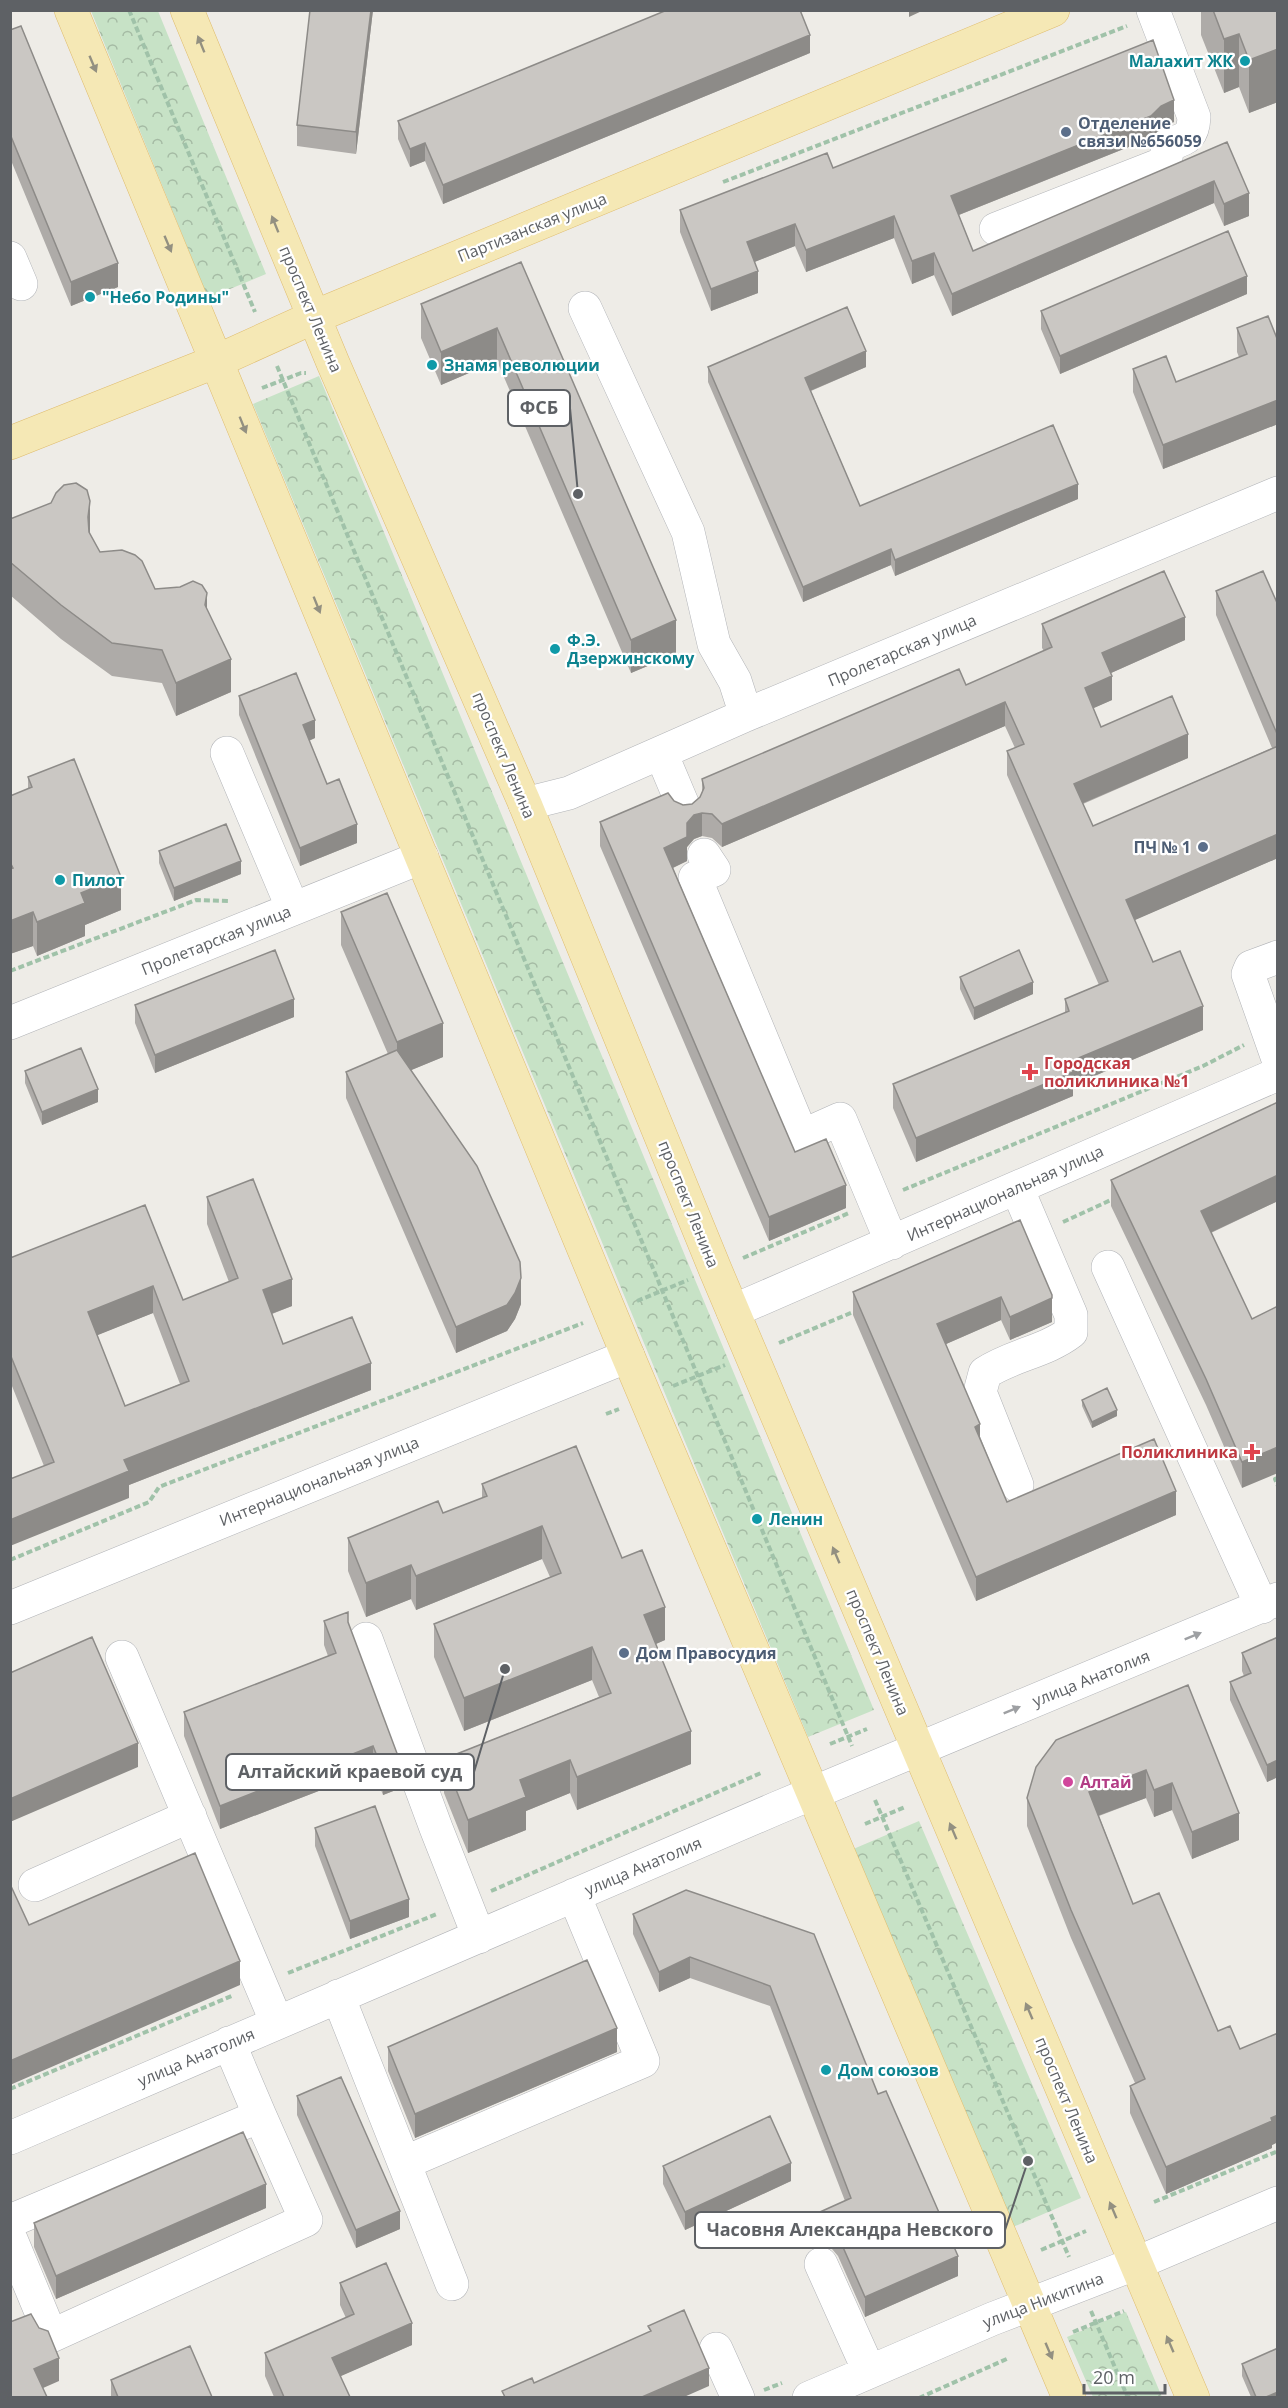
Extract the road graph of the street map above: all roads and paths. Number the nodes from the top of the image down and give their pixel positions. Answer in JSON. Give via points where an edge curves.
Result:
{"nodes":[{"id":1,"x":70,"y":10,"type":"edge"},
{"id":2,"x":129,"y":10,"type":"edge"},
{"id":3,"x":187,"y":10,"type":"edge"},
{"id":4,"x":1053,"y":10,"type":"edge"},
{"id":5,"x":1154,"y":13,"type":"edge"},
{"id":6,"x":714,"y":186,"type":"dead end"},
{"id":7,"x":996,"y":229,"type":"dead end"},
{"id":8,"x":585,"y":308,"type":"dead end"},
{"id":9,"x":314,"y":317,"type":"junction"},
{"id":10,"x":266,"y":339,"type":"junction"},
{"id":11,"x":217,"y":361,"type":"junction"},
{"id":12,"x":309,"y":374,"type":"dead end"},
{"id":13,"x":283,"y":380,"type":"junction"},
{"id":14,"x":262,"y":388,"type":"dead end"},
{"id":15,"x":10,"y":443,"type":"edge"},
{"id":16,"x":1278,"y":493,"type":"edge"},
{"id":17,"x":746,"y":715,"type":"junction"},
{"id":18,"x":227,"y":753,"type":"dead end"},
{"id":19,"x":661,"y":753,"type":"junction"},
{"id":20,"x":525,"y":804,"type":"junction"},
{"id":21,"x":685,"y":810,"type":"edge"},
{"id":22,"x":704,"y":855,"type":"dead end"},
{"id":23,"x":422,"y":857,"type":"junction"},
{"id":24,"x":231,"y":901,"type":"dead end"},
{"id":25,"x":293,"y":909,"type":"junction"},
{"id":26,"x":1278,"y":957,"type":"edge"},
{"id":27,"x":10,"y":971,"type":"edge"},
{"id":28,"x":10,"y":1023,"type":"edge"},
{"id":29,"x":1273,"y":1047,"type":"edge"},
{"id":30,"x":1278,"y":1074,"type":"edge"},
{"id":31,"x":1017,"y":1188,"type":"junction"},
{"id":32,"x":875,"y":1202,"type":"junction"},
{"id":33,"x":892,"y":1243,"type":"junction"},
{"id":34,"x":1108,"y":1267,"type":"dead end"},
{"id":35,"x":715,"y":1269,"type":"junction"},
{"id":36,"x":662,"y":1291,"type":"junction"},
{"id":37,"x":733,"y":1311,"type":"junction"},
{"id":38,"x":610,"y":1313,"type":"junction"},
{"id":39,"x":791,"y":1338,"type":"dead end"},
{"id":40,"x":752,"y":1354,"type":"junction"},
{"id":41,"x":628,"y":1356,"type":"junction"},
{"id":42,"x":698,"y":1376,"type":"junction"},
{"id":43,"x":645,"y":1398,"type":"junction"},
{"id":44,"x":606,"y":1414,"type":"dead end"},
{"id":45,"x":1278,"y":1478,"type":"edge"},
{"id":46,"x":1017,"y":1485,"type":"dead end"},
{"id":47,"x":1278,"y":1486,"type":"edge"},
{"id":48,"x":10,"y":1560,"type":"edge"},
{"id":49,"x":1270,"y":1603,"type":"edge"},
{"id":50,"x":10,"y":1608,"type":"edge"},
{"id":51,"x":366,"y":1639,"type":"dead end"},
{"id":52,"x":122,"y":1657,"type":"dead end"},
{"id":53,"x":867,"y":1729,"type":"dead end"},
{"id":54,"x":848,"y":1736,"type":"junction"},
{"id":55,"x":830,"y":1744,"type":"dead end"},
{"id":56,"x":919,"y":1749,"type":"junction"},
{"id":57,"x":862,"y":1772,"type":"junction"},
{"id":58,"x":761,"y":1773,"type":"dead end"},
{"id":59,"x":813,"y":1793,"type":"junction"},
{"id":60,"x":904,"y":1807,"type":"dead end"},
{"id":61,"x":190,"y":1816,"type":"junction"},
{"id":62,"x":882,"y":1816,"type":"junction"},
{"id":63,"x":864,"y":1824,"type":"dead end"},
{"id":64,"x":35,"y":1885,"type":"dead end"},
{"id":65,"x":574,"y":1895,"type":"junction"},
{"id":66,"x":466,"y":1902,"type":"junction"},
{"id":67,"x":479,"y":1937,"type":"junction"},
{"id":68,"x":260,"y":1983,"type":"junction"},
{"id":69,"x":338,"y":1996,"type":"junction"},
{"id":70,"x":277,"y":2023,"type":"junction"},
{"id":71,"x":229,"y":2043,"type":"junction"},
{"id":72,"x":10,"y":2089,"type":"edge"},
{"id":73,"x":260,"y":2116,"type":"junction"},
{"id":74,"x":10,"y":2138,"type":"edge"},
{"id":75,"x":1278,"y":2151,"type":"edge"},
{"id":76,"x":404,"y":2163,"type":"junction"},
{"id":77,"x":1154,"y":2202,"type":"dead end"},
{"id":78,"x":1278,"y":2203,"type":"edge"},
{"id":79,"x":10,"y":2221,"type":"edge"},
{"id":80,"x":1086,"y":2231,"type":"dead end"},
{"id":81,"x":10,"y":2237,"type":"edge"},
{"id":82,"x":1062,"y":2241,"type":"junction"},
{"id":83,"x":1041,"y":2250,"type":"dead end"},
{"id":84,"x":1137,"y":2263,"type":"junction"},
{"id":85,"x":821,"y":2264,"type":"dead end"},
{"id":86,"x":452,"y":2284,"type":"dead end"},
{"id":87,"x":1080,"y":2285,"type":"junction"},
{"id":88,"x":1030,"y":2304,"type":"junction"},
{"id":89,"x":1127,"y":2310,"type":"dead end"},
{"id":90,"x":1096,"y":2323,"type":"junction"},
{"id":91,"x":1069,"y":2334,"type":"dead end"},
{"id":92,"x":716,"y":2349,"type":"dead end"},
{"id":93,"x":1009,"y":2358,"type":"dead end"},
{"id":94,"x":869,"y":2372,"type":"junction"},
{"id":95,"x":738,"y":2397,"type":"edge"},
{"id":96,"x":808,"y":2397,"type":"edge"},
{"id":97,"x":919,"y":2397,"type":"edge"},
{"id":98,"x":1069,"y":2397,"type":"edge"},
{"id":99,"x":1128,"y":2397,"type":"edge"},
{"id":100,"x":1193,"y":2397,"type":"edge"}],
"edges":[{"from":1,"to":11,"type":"main road","one_way":true},
{"from":2,"to":10,"type":"path"},
{"from":9,"to":3,"type":"main road","name":"проспект Ленина","one_way":true},
{"from":4,"to":9,"type":"main road","name":"Партизанская улица"},
{"from":5,"to":6,"type":"path"},
{"from":5,"to":7,"type":"street","via":[[1194,117],[1188,137],[1168,145],[1162,164]]},
{"from":8,"to":17,"type":"street","via":[[688,532],[714,644],[735,681]]},
{"from":9,"to":10,"type":"main road","name":"Партизанская улица"},
{"from":9,"to":20,"type":"main road","name":"проспект Ленина"},
{"from":10,"to":11,"type":"main road","name":"Партизанская улица"},
{"from":10,"to":13,"type":"path"},
{"from":11,"to":15,"type":"main road","name":"Партизанская улица"},
{"from":11,"to":23,"type":"main road","one_way":true},
{"from":12,"to":13,"type":"path","via":[[301,372]]},
{"from":13,"to":14,"type":"path"},
{"from":13,"to":36,"type":"path"},
{"from":16,"to":17,"type":"street","name":"Пролетарская улица"},
{"from":17,"to":19,"type":"street","name":"Пролетарская улица"},
{"from":18,"to":25,"type":"street"},
{"from":19,"to":20,"type":"street","name":"Пролетарская улица","via":[[569,793]]},
{"from":19,"to":21,"type":"street"},
{"from":20,"to":35,"type":"main road","name":"проспект Ленина"},
{"from":22,"to":32,"type":"street","via":[[714,870],[694,878],[802,1136],[840,1119]]},
{"from":23,"to":25,"type":"street","name":"Пролетарская улица"},
{"from":23,"to":38,"type":"main road"},
{"from":24,"to":27,"type":"path","via":[[196,900]]},
{"from":25,"to":28,"type":"street","name":"Пролетарская улица"},
{"from":26,"to":29,"type":"street","via":[[1251,967],[1248,974]]},
{"from":29,"to":32,"type":"path","via":[[1229,1052]]},
{"from":30,"to":31,"type":"street","name":"Интернациональная улица"},
{"from":31,"to":33,"type":"street","name":"Интернациональная улица"},
{"from":31,"to":46,"type":"street","via":[[1071,1315],[1071,1332],[1056,1343],[999,1363],[985,1373],[980,1392]]},
{"from":32,"to":33,"type":"street"},
{"from":32,"to":35,"type":"path"},
{"from":33,"to":37,"type":"street","name":"Интернациональная улица"},
{"from":34,"to":49,"type":"street"},
{"from":35,"to":36,"type":"path"},
{"from":35,"to":37,"type":"main road","name":"проспект Ленина"},
{"from":36,"to":38,"type":"path"},
{"from":36,"to":42,"type":"path"},
{"from":37,"to":40,"type":"main road","name":"проспект Ленина"},
{"from":38,"to":41,"type":"main road"},
{"from":38,"to":48,"type":"path","via":[[159,1487],[149,1502]]},
{"from":39,"to":40,"type":"path"},
{"from":40,"to":42,"type":"path"},
{"from":56,"to":40,"type":"main road","name":"проспект Ленина","one_way":true},
{"from":41,"to":43,"type":"main road"},
{"from":41,"to":50,"type":"street","name":"Интернациональная улица"},
{"from":42,"to":43,"type":"path"},
{"from":42,"to":54,"type":"path"},
{"from":43,"to":44,"type":"path"},
{"from":43,"to":59,"type":"main road"},
{"from":45,"to":47,"type":"path"},
{"from":56,"to":49,"type":"street","name":"улица Анатолия","one_way":true},
{"from":51,"to":66,"type":"street"},
{"from":52,"to":61,"type":"street"},
{"from":53,"to":54,"type":"path"},
{"from":54,"to":55,"type":"path"},
{"from":54,"to":57,"type":"path"},
{"from":56,"to":57,"type":"street","name":"улица Анатолия"},
{"from":84,"to":56,"type":"main road","name":"проспект Ленина","one_way":true},
{"from":57,"to":59,"type":"street","name":"улица Анатолия"},
{"from":57,"to":62,"type":"path"},
{"from":58,"to":66,"type":"path"},
{"from":59,"to":65,"type":"street","name":"улица Анатолия"},
{"from":59,"to":88,"type":"main road"},
{"from":60,"to":62,"type":"path"},
{"from":61,"to":64,"type":"street"},
{"from":61,"to":68,"type":"street"},
{"from":62,"to":63,"type":"path"},
{"from":62,"to":82,"type":"path"},
{"from":65,"to":67,"type":"street","name":"улица Анатолия"},
{"from":65,"to":76,"type":"street","via":[[644,2061]]},
{"from":66,"to":67,"type":"street"},
{"from":66,"to":68,"type":"path"},
{"from":67,"to":69,"type":"street","name":"улица Анатолия"},
{"from":68,"to":70,"type":"street"},
{"from":68,"to":72,"type":"path"},
{"from":69,"to":70,"type":"street","name":"улица Анатолия"},
{"from":69,"to":76,"type":"street"},
{"from":70,"to":71,"type":"street","name":"улица Анатолия"},
{"from":71,"to":73,"type":"street"},
{"from":71,"to":74,"type":"street","name":"улица Анатолия"},
{"from":73,"to":79,"type":"street"},
{"from":73,"to":81,"type":"street","via":[[306,2220],[51,2336]]},
{"from":75,"to":77,"type":"path"},
{"from":76,"to":86,"type":"street"},
{"from":78,"to":84,"type":"street","name":"улица Никитина"},
{"from":80,"to":82,"type":"path"},
{"from":82,"to":83,"type":"path"},
{"from":82,"to":87,"type":"path"},
{"from":84,"to":87,"type":"street","name":"улица Никитина"},
{"from":100,"to":84,"type":"main road","name":"проспект Ленина","one_way":true},
{"from":85,"to":94,"type":"street"},
{"from":87,"to":88,"type":"street","name":"улица Никитина"},
{"from":87,"to":90,"type":"path"},
{"from":88,"to":94,"type":"street","name":"улица Никитина"},
{"from":88,"to":98,"type":"main road","one_way":true},
{"from":89,"to":90,"type":"path"},
{"from":90,"to":91,"type":"path"},
{"from":90,"to":99,"type":"path"},
{"from":92,"to":95,"type":"street"},
{"from":93,"to":97,"type":"path"},
{"from":94,"to":96,"type":"street","name":"улица Никитина"}]}
